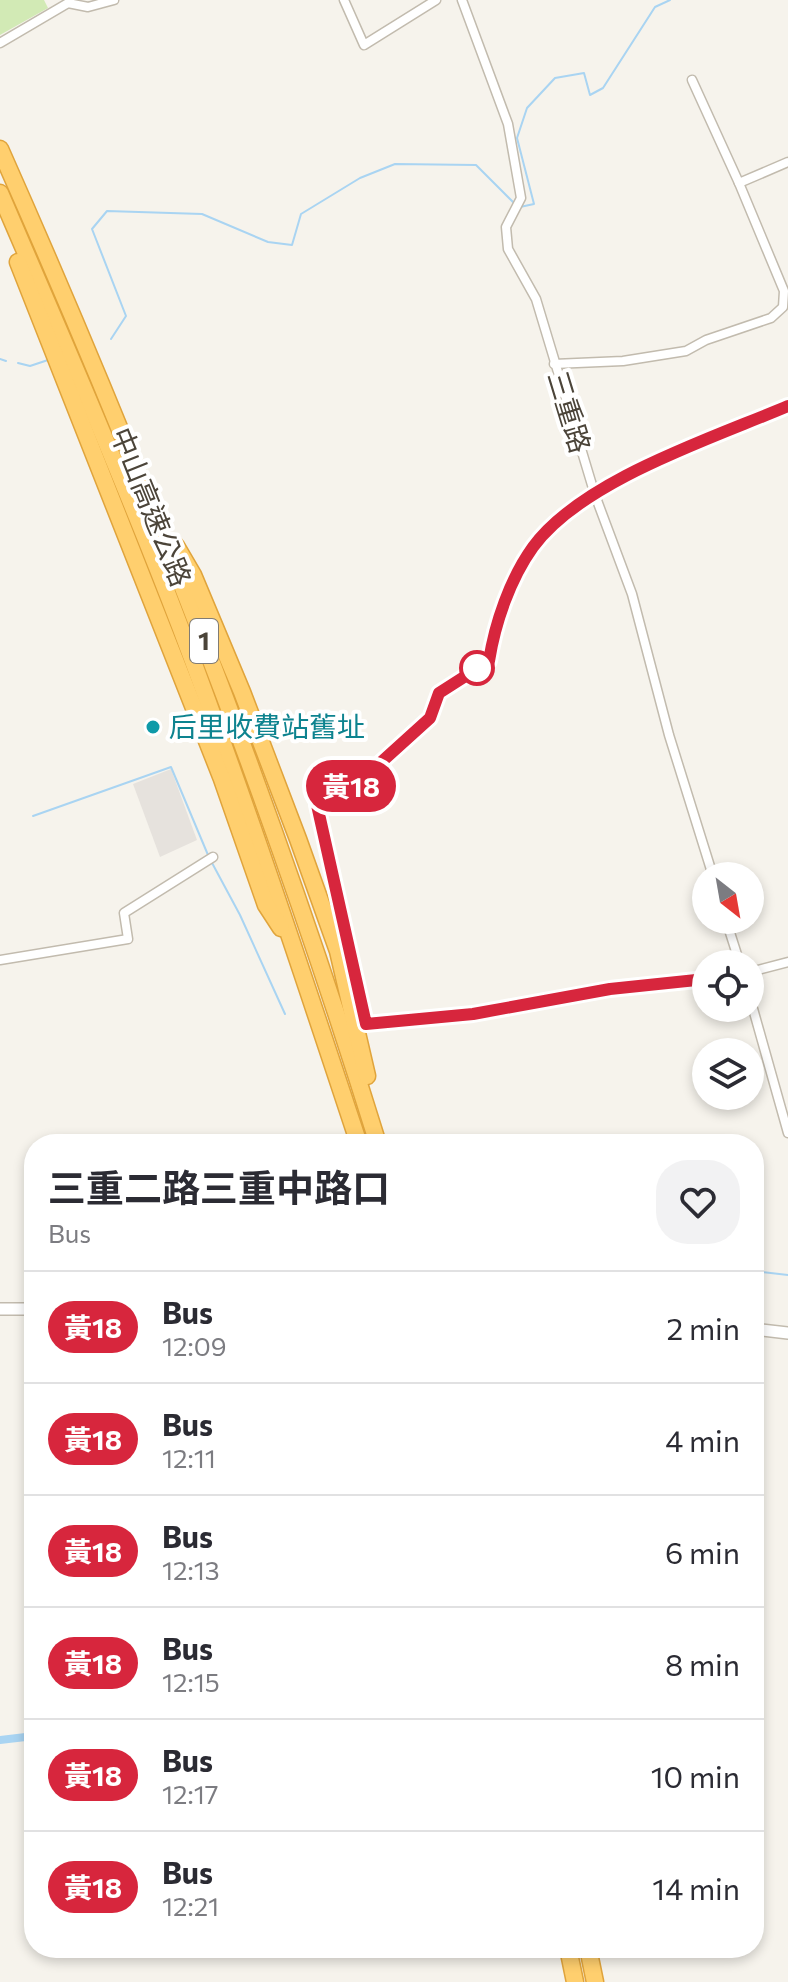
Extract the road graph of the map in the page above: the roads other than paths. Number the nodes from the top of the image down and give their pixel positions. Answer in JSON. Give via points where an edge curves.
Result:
{"nodes":[{"id":1,"x":114,"y":0,"type":"edge"},
{"id":2,"x":344,"y":0,"type":"edge"},
{"id":3,"x":436,"y":0,"type":"edge"},
{"id":4,"x":462,"y":0,"type":"edge"},
{"id":5,"x":81,"y":2,"type":"edge"},
{"id":6,"x":0,"y":43,"type":"edge"},
{"id":7,"x":692,"y":80,"type":"dead end"},
{"id":8,"x":0,"y":149,"type":"edge"},
{"id":9,"x":788,"y":162,"type":"edge"},
{"id":10,"x":739,"y":183,"type":"junction"},
{"id":11,"x":0,"y":193,"type":"edge"},
{"id":12,"x":0,"y":203,"type":"edge"},
{"id":13,"x":554,"y":364,"type":"junction"},
{"id":14,"x":213,"y":857,"type":"dead end"},
{"id":15,"x":709,"y":862,"type":"edge"},
{"id":16,"x":294,"y":946,"type":"junction"},
{"id":17,"x":0,"y":960,"type":"edge"},
{"id":18,"x":788,"y":962,"type":"edge"},
{"id":19,"x":764,"y":968,"type":"edge"},
{"id":20,"x":692,"y":980,"type":"edge"},
{"id":21,"x":757,"y":1022,"type":"edge"},
{"id":22,"x":366,"y":1024,"type":"dead end"},
{"id":23,"x":788,"y":1133,"type":"edge"},
{"id":24,"x":356,"y":1134,"type":"edge"},
{"id":25,"x":378,"y":1134,"type":"edge"},
{"id":26,"x":0,"y":1309,"type":"edge"},
{"id":27,"x":24,"y":1309,"type":"edge"},
{"id":28,"x":764,"y":1330,"type":"edge"},
{"id":29,"x":788,"y":1333,"type":"edge"},
{"id":30,"x":570,"y":1958,"type":"edge"},
{"id":31,"x":590,"y":1958,"type":"edge"},
{"id":32,"x":575,"y":1982,"type":"edge"},
{"id":33,"x":595,"y":1982,"type":"edge"}],
"edges":[{"from":1,"to":5,"type":"street","via":[[88,7]]},
{"from":2,"to":3,"type":"street","via":[[364,45]]},
{"from":4,"to":13,"type":"street","name":"三重路","via":[[511,139],[521,198],[506,227],[508,249],[536,299]]},
{"from":5,"to":6,"type":"street","via":[[68,3]]},
{"from":7,"to":10,"type":"street"},
{"from":8,"to":25,"type":"highway","name":"中山高速公路","number":"1","via":[[222,687],[319,952]]},
{"from":9,"to":10,"type":"street"},
{"from":10,"to":13,"type":"street","via":[[776,266],[783,307],[771,318],[686,351]]},
{"from":11,"to":16,"type":"highway","name":"中山高速公路","number":"1","via":[[127,490]]},
{"from":12,"to":16,"type":"highway","via":[[266,905]]},
{"from":13,"to":15,"type":"street","name":"三重路","via":[[632,594]]},
{"from":14,"to":17,"type":"street","via":[[124,913],[128,939]]},
{"from":16,"to":24,"type":"highway","name":"中山高速公路","number":"1"},
{"from":18,"to":19,"type":"street"},
{"from":20,"to":22,"type":"street","via":[[473,1014]]},
{"from":21,"to":23,"type":"street"},
{"from":26,"to":27,"type":"street"},
{"from":28,"to":29,"type":"street"},
{"from":30,"to":32,"type":"highway"},
{"from":31,"to":33,"type":"highway"}]}
